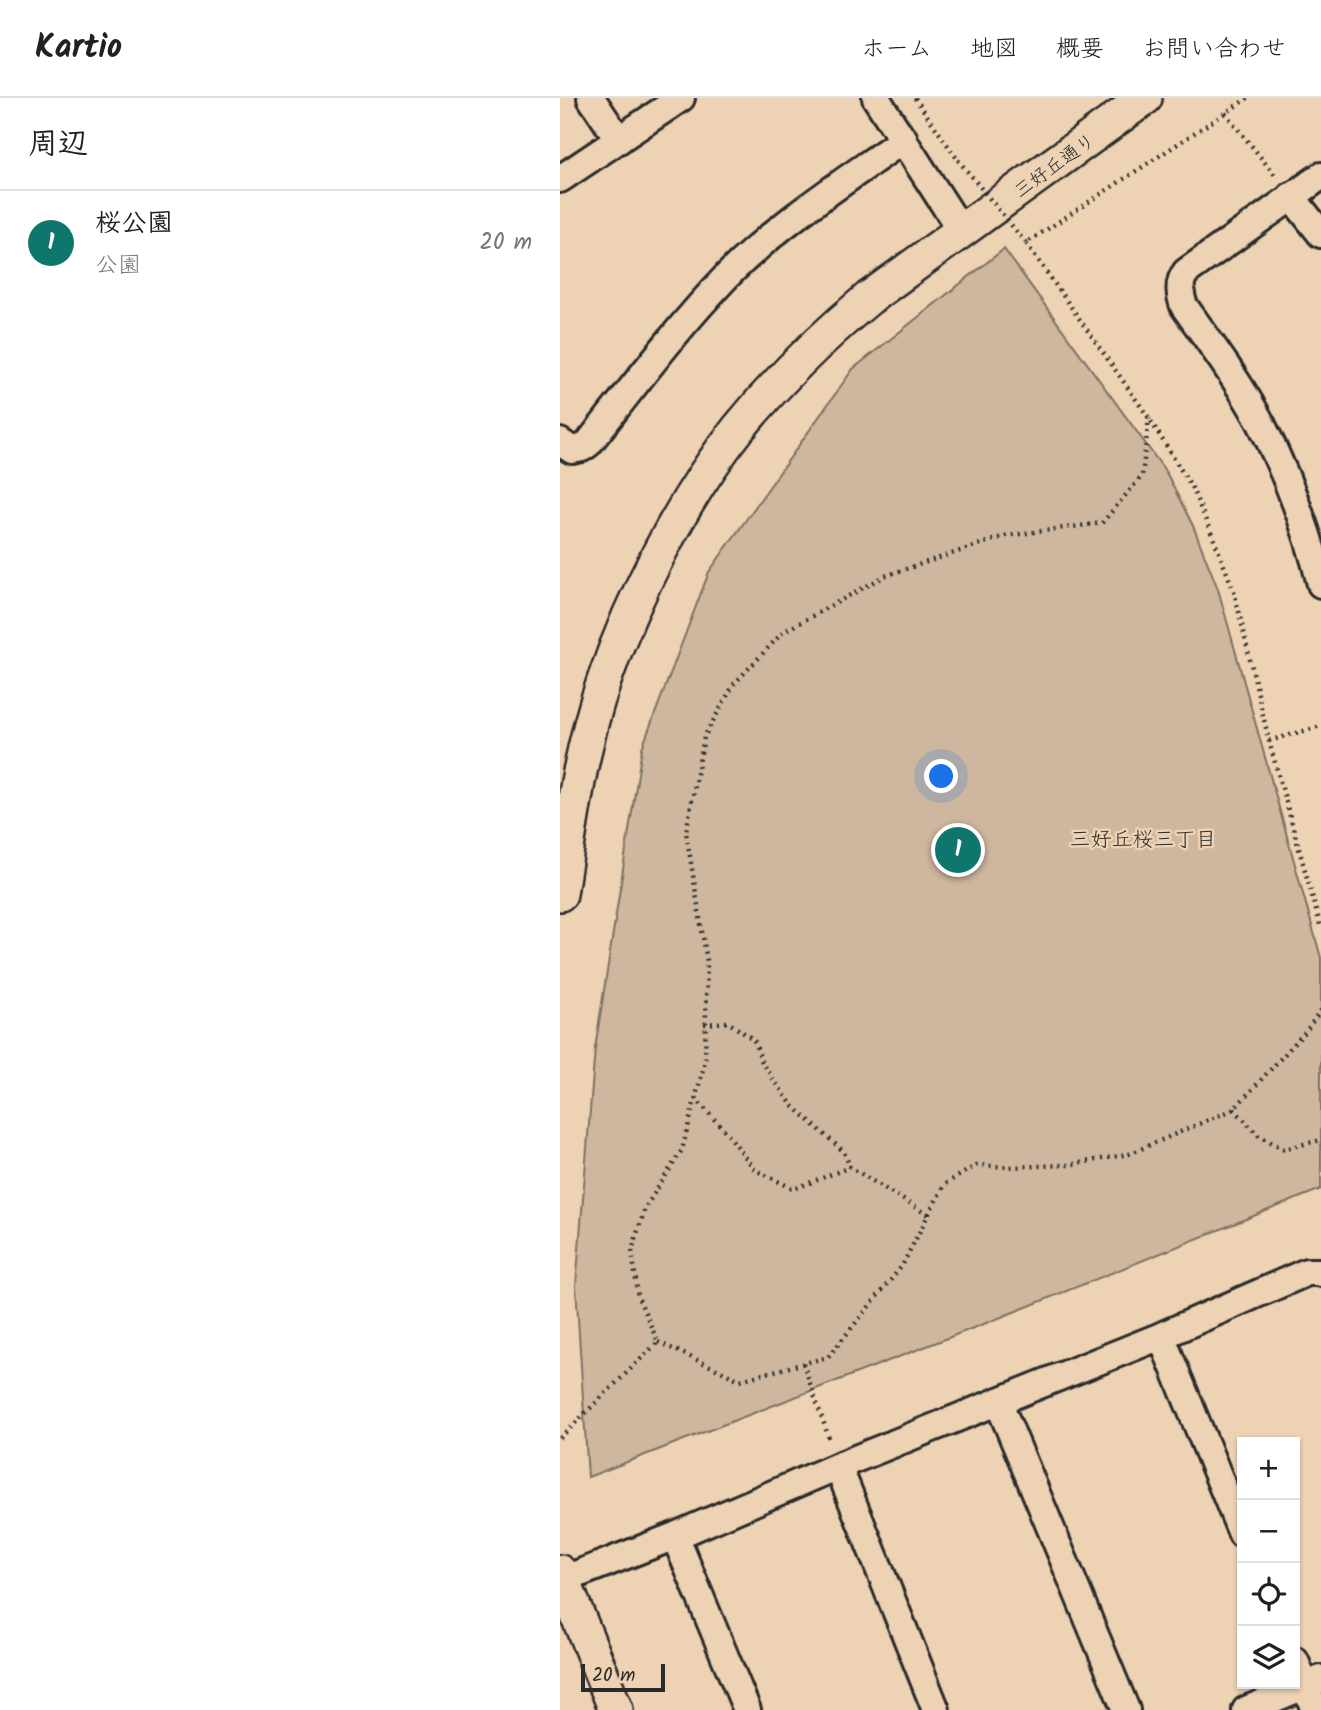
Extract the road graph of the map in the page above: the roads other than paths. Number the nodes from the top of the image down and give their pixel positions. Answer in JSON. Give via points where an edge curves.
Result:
{"nodes":[{"id":1,"x":590,"y":98,"type":"edge"},
{"id":2,"x":681,"y":98,"type":"edge"},
{"id":3,"x":876,"y":98,"type":"edge"},
{"id":4,"x":1145,"y":98,"type":"edge"},
{"id":5,"x":904,"y":139,"type":"junction"},
{"id":6,"x":619,"y":140,"type":"junction"},
{"id":7,"x":1321,"y":176,"type":"edge"},
{"id":8,"x":560,"y":179,"type":"edge"},
{"id":9,"x":1292,"y":196,"type":"junction"},
{"id":10,"x":962,"y":232,"type":"junction"},
{"id":11,"x":1321,"y":234,"type":"edge"},
{"id":12,"x":560,"y":442,"type":"edge"},
{"id":13,"x":1319,"y":570,"type":"edge"},
{"id":14,"x":560,"y":894,"type":"edge"},
{"id":15,"x":1321,"y":1273,"type":"edge"},
{"id":16,"x":1161,"y":1336,"type":"junction"},
{"id":17,"x":998,"y":1401,"type":"junction"},
{"id":18,"x":838,"y":1465,"type":"junction"},
{"id":19,"x":1237,"y":1522,"type":"edge"},
{"id":20,"x":675,"y":1536,"type":"junction"},
{"id":21,"x":561,"y":1577,"type":"edge"},
{"id":22,"x":1300,"y":1667,"type":"edge"},
{"id":23,"x":1313,"y":1682,"type":"edge"},
{"id":24,"x":616,"y":1710,"type":"edge"},
{"id":25,"x":747,"y":1710,"type":"edge"},
{"id":26,"x":936,"y":1710,"type":"edge"},
{"id":27,"x":1126,"y":1710,"type":"edge"},
{"id":28,"x":1246,"y":1710,"type":"edge"},
{"id":29,"x":1315,"y":1710,"type":"edge"}],
"edges":[{"from":1,"to":6,"type":"street"},
{"from":2,"to":6,"type":"street"},
{"from":3,"to":5,"type":"street"},
{"from":4,"to":10,"type":"street","name":"三好丘通り"},
{"from":5,"to":10,"type":"street"},
{"from":5,"to":12,"type":"street","via":[[787,224],[729,274],[685,321],[588,444],[572,450]]},
{"from":6,"to":8,"type":"street"},
{"from":7,"to":9,"type":"street"},
{"from":9,"to":11,"type":"street"},
{"from":9,"to":13,"type":"street","via":[[1186,272],[1180,297],[1260,422],[1293,493]]},
{"from":10,"to":14,"type":"street","name":"三好丘通り","via":[[869,298],[792,369],[737,430],[695,492],[642,590],[604,681],[573,805]]},
{"from":15,"to":16,"type":"street","via":[[1307,1272]]},
{"from":16,"to":17,"type":"street"},
{"from":16,"to":19,"type":"street"},
{"from":17,"to":18,"type":"street"},
{"from":17,"to":27,"type":"street"},
{"from":18,"to":20,"type":"street"},
{"from":18,"to":26,"type":"street"},
{"from":20,"to":21,"type":"street"},
{"from":20,"to":25,"type":"street"},
{"from":21,"to":24,"type":"street"},
{"from":22,"to":23,"type":"street"},
{"from":23,"to":28,"type":"street"},
{"from":23,"to":29,"type":"street"}]}
